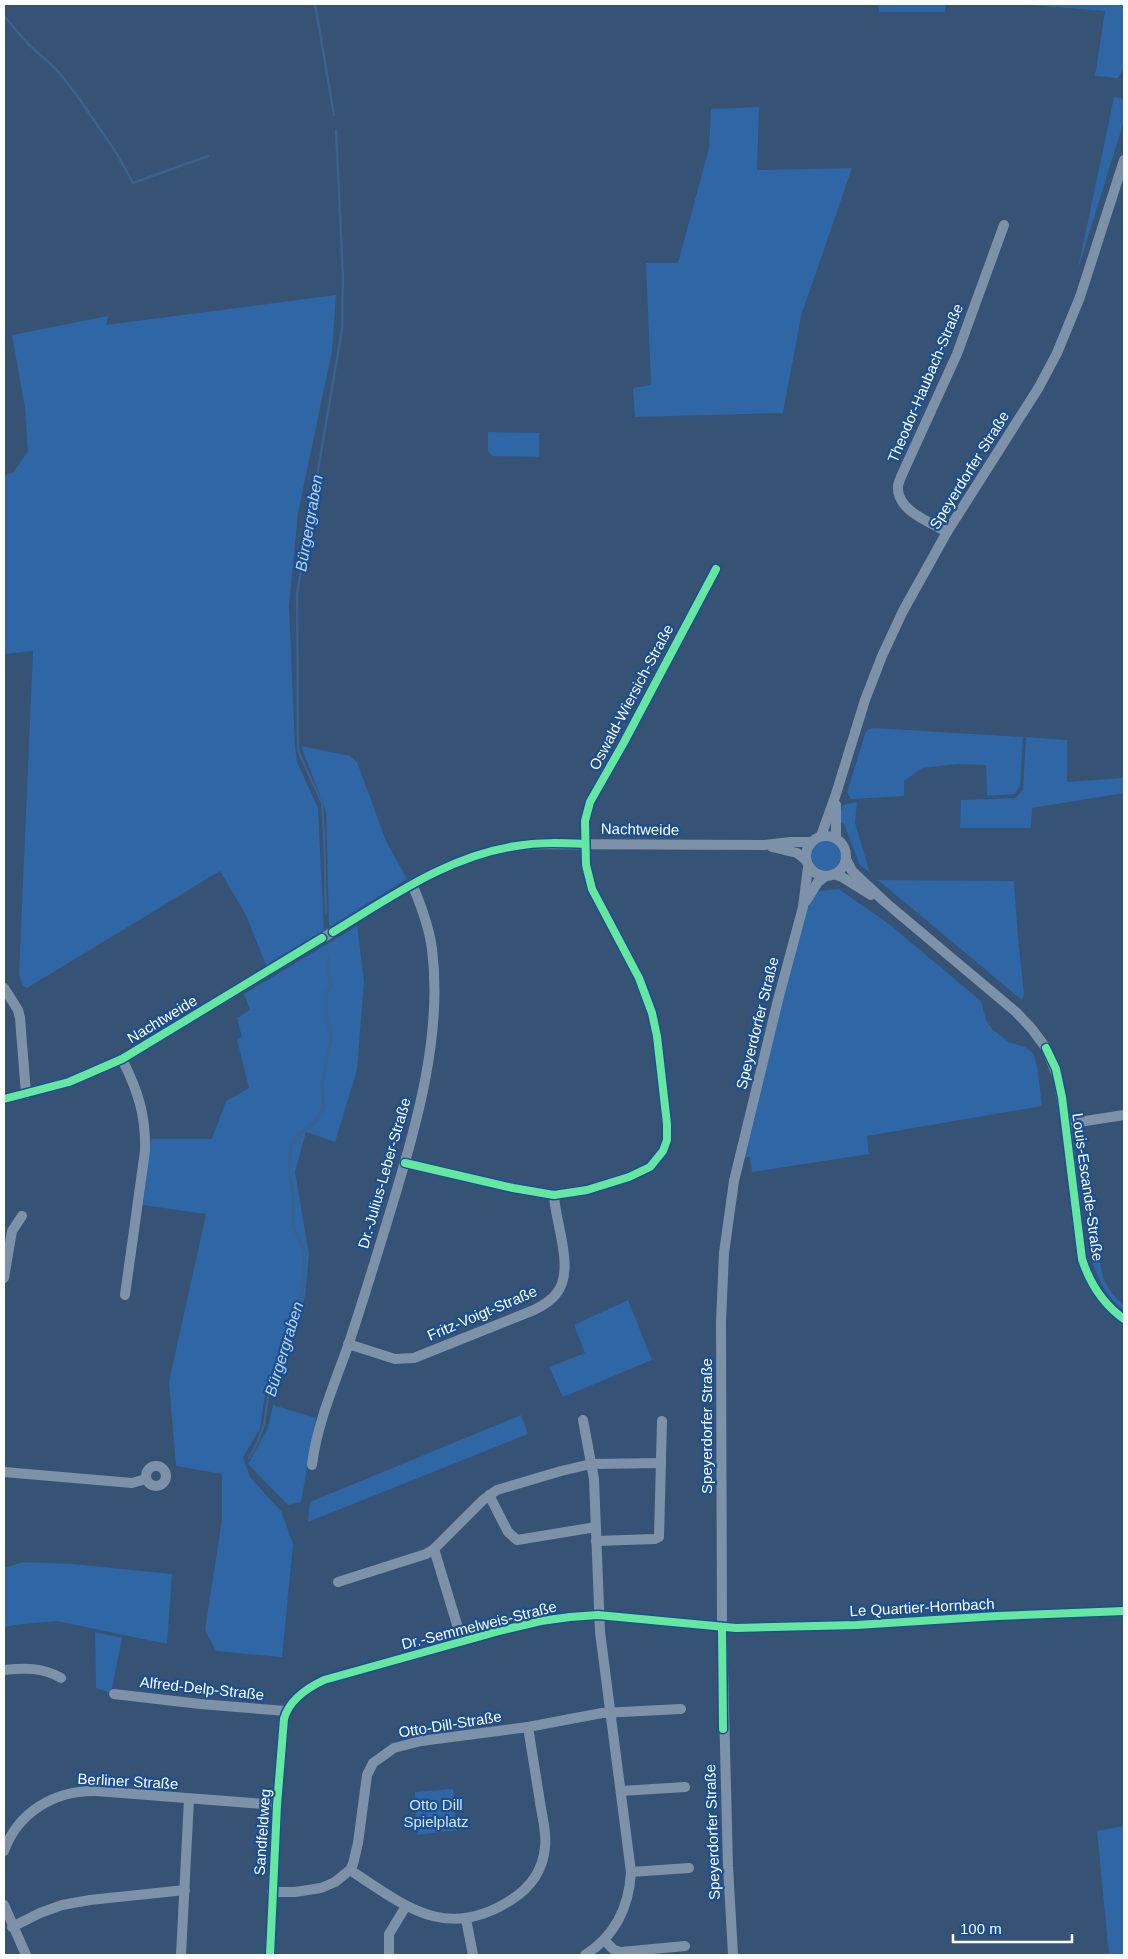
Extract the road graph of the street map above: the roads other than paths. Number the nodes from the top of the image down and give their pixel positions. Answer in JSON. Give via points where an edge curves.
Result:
{"nodes":[{"id":1,"x":1124,"y":160,"type":"edge"},
{"id":2,"x":1004,"y":225,"type":"dead end"},
{"id":3,"x":948,"y":532,"type":"junction"},
{"id":4,"x":716,"y":569,"type":"dead end"},
{"id":5,"x":836,"y":794,"type":"junction"},
{"id":6,"x":821,"y":836,"type":"junction"},
{"id":7,"x":836,"y":838,"type":"junction"},
{"id":8,"x":810,"y":842,"type":"junction"},
{"id":9,"x":586,"y":844,"type":"junction"},
{"id":10,"x":764,"y":845,"type":"junction"},
{"id":11,"x":846,"y":859,"type":"junction"},
{"id":12,"x":807,"y":863,"type":"junction"},
{"id":13,"x":830,"y":875,"type":"junction"},
{"id":14,"x":412,"y":884,"type":"junction"},
{"id":15,"x":885,"y":902,"type":"junction"},
{"id":16,"x":803,"y":907,"type":"junction"},
{"id":17,"x":4,"y":988,"type":"edge"},
{"id":18,"x":122,"y":1059,"type":"junction"},
{"id":19,"x":26,"y":1094,"type":"junction"},
{"id":20,"x":4,"y":1099,"type":"edge"},
{"id":21,"x":1124,"y":1115,"type":"edge"},
{"id":22,"x":1066,"y":1124,"type":"junction"},
{"id":23,"x":405,"y":1163,"type":"junction"},
{"id":24,"x":554,"y":1195,"type":"junction"},
{"id":25,"x":22,"y":1216,"type":"dead end"},
{"id":26,"x":4,"y":1278,"type":"edge"},
{"id":27,"x":124,"y":1294,"type":"dead end"},
{"id":28,"x":1124,"y":1318,"type":"edge"},
{"id":29,"x":348,"y":1344,"type":"junction"},
{"id":30,"x":583,"y":1420,"type":"dead end"},
{"id":31,"x":662,"y":1421,"type":"dead end"},
{"id":32,"x":661,"y":1463,"type":"junction"},
{"id":33,"x":591,"y":1464,"type":"junction"},
{"id":34,"x":312,"y":1465,"type":"dead end"},
{"id":35,"x":4,"y":1472,"type":"edge"},
{"id":36,"x":146,"y":1478,"type":"dead end"},
{"id":37,"x":489,"y":1495,"type":"junction"},
{"id":38,"x":596,"y":1527,"type":"junction"},
{"id":39,"x":596,"y":1541,"type":"junction"},
{"id":40,"x":434,"y":1549,"type":"junction"},
{"id":41,"x":338,"y":1582,"type":"dead end"},
{"id":42,"x":1124,"y":1611,"type":"edge"},
{"id":43,"x":598,"y":1616,"type":"junction"},
{"id":44,"x":722,"y":1628,"type":"junction"},
{"id":45,"x":462,"y":1641,"type":"junction"},
{"id":46,"x":4,"y":1670,"type":"edge"},
{"id":47,"x":61,"y":1678,"type":"dead end"},
{"id":48,"x":114,"y":1694,"type":"dead end"},
{"id":49,"x":681,"y":1708,"type":"dead end"},
{"id":50,"x":286,"y":1711,"type":"junction"},
{"id":51,"x":610,"y":1712,"type":"junction"},
{"id":52,"x":528,"y":1727,"type":"junction"},
{"id":53,"x":685,"y":1787,"type":"dead end"},
{"id":54,"x":621,"y":1791,"type":"junction"},
{"id":55,"x":188,"y":1799,"type":"junction"},
{"id":56,"x":277,"y":1805,"type":"junction"},
{"id":57,"x":4,"y":1851,"type":"edge"},
{"id":58,"x":689,"y":1868,"type":"dead end"},
{"id":59,"x":350,"y":1870,"type":"junction"},
{"id":60,"x":631,"y":1872,"type":"junction"},
{"id":61,"x":185,"y":1890,"type":"junction"},
{"id":62,"x":272,"y":1892,"type":"junction"},
{"id":63,"x":4,"y":1905,"type":"edge"},
{"id":64,"x":406,"y":1906,"type":"junction"},
{"id":65,"x":466,"y":1918,"type":"junction"},
{"id":66,"x":12,"y":1927,"type":"junction"},
{"id":67,"x":604,"y":1940,"type":"junction"},
{"id":68,"x":685,"y":1946,"type":"dead end"},
{"id":69,"x":26,"y":1955,"type":"edge"},
{"id":70,"x":181,"y":1955,"type":"edge"},
{"id":71,"x":270,"y":1955,"type":"edge"},
{"id":72,"x":389,"y":1955,"type":"edge"},
{"id":73,"x":473,"y":1955,"type":"edge"},
{"id":74,"x":585,"y":1955,"type":"edge"},
{"id":75,"x":733,"y":1955,"type":"edge"}],
"edges":[{"from":1,"to":3,"type":"street","name":"Speyerdorfer Straße","via":[[1080,297],[1057,353]]},
{"from":2,"to":3,"type":"street","name":"Theodor-Haubach-Straße","via":[[957,354],[898,486],[900,500],[908,509]]},
{"from":3,"to":5,"type":"street","name":"Speyerdorfer Straße","via":[[903,611],[882,656]]},
{"from":4,"to":9,"type":"street","name":"Oswald-Wiersich-Straße","via":[[590,802],[585,820]]},
{"from":5,"to":6,"type":"street","name":"Speyerdorfer Straße"},
{"from":5,"to":7,"type":"street","name":"Speyerdorfer Straße"},
{"from":6,"to":7,"type":"street"},
{"from":6,"to":8,"type":"street"},
{"from":7,"to":11,"type":"street","via":[[844,846]]},
{"from":8,"to":10,"type":"street","name":"Nachtweide"},
{"from":8,"to":12,"type":"street","via":[[806,852]]},
{"from":9,"to":10,"type":"street","name":"Nachtweide"},
{"from":9,"to":14,"type":"street","name":"Nachtweide","via":[[510,847],[450,865]]},
{"from":9,"to":24,"type":"street","name":"Oswald-Wiersich-Straße","via":[[586,865],[592,889],[639,978],[652,1013],[667,1140],[658,1159],[638,1173],[587,1190]]},
{"from":10,"to":12,"type":"street","name":"Nachtweide","via":[[794,852]]},
{"from":11,"to":13,"type":"street","via":[[841,869]]},
{"from":11,"to":15,"type":"street","name":"Louis-Escande-Straße","via":[[851,869]]},
{"from":12,"to":13,"type":"street","via":[[814,872]]},
{"from":12,"to":16,"type":"street","name":"Speyerdorfer Straße"},
{"from":13,"to":15,"type":"street","name":"Louis-Escande-Straße","via":[[842,877]]},
{"from":13,"to":16,"type":"street","name":"Speyerdorfer Straße","via":[[818,882]]},
{"from":14,"to":18,"type":"street","name":"Nachtweide"},
{"from":14,"to":23,"type":"street","name":"Dr.-Julius-Leber-Straße","via":[[429,930],[433,994],[424,1083]]},
{"from":15,"to":22,"type":"street","name":"Louis-Escande-Straße","via":[[1032,1029],[1056,1069]]},
{"from":16,"to":44,"type":"street","name":"Speyerdorfer Straße","via":[[736,1173],[726,1235],[721,1322]]},
{"from":17,"to":19,"type":"street","via":[[20,1018]]},
{"from":18,"to":19,"type":"street","name":"Nachtweide","via":[[69,1082]]},
{"from":18,"to":27,"type":"street","name":"Nachtweide","via":[[141,1105],[145,1134]]},
{"from":19,"to":20,"type":"street","name":"Nachtweide"},
{"from":21,"to":22,"type":"street"},
{"from":22,"to":28,"type":"street","name":"Louis-Escande-Straße","via":[[1085,1269],[1099,1295]]},
{"from":23,"to":24,"type":"street","name":"Oswald-Wiersich-Straße"},
{"from":23,"to":29,"type":"street","name":"Dr.-Julius-Leber-Straße"},
{"from":24,"to":29,"type":"street","name":"Fritz-Voigt-Straße","via":[[565,1273],[560,1289],[545,1304],[414,1358],[395,1358]]},
{"from":25,"to":26,"type":"street","via":[[12,1231]]},
{"from":29,"to":34,"type":"street","name":"Dr.-Julius-Leber-Straße","via":[[316,1437]]},
{"from":30,"to":33,"type":"street"},
{"from":31,"to":32,"type":"street"},
{"from":32,"to":33,"type":"street"},
{"from":32,"to":39,"type":"street","via":[[659,1538]]},
{"from":33,"to":37,"type":"street"},
{"from":33,"to":38,"type":"street"},
{"from":35,"to":36,"type":"street","via":[[132,1483]]},
{"from":37,"to":38,"type":"street","via":[[508,1532],[517,1540]]},
{"from":37,"to":40,"type":"street"},
{"from":38,"to":39,"type":"street"},
{"from":39,"to":43,"type":"street"},
{"from":40,"to":41,"type":"street","via":[[420,1557]]},
{"from":40,"to":45,"type":"street"},
{"from":42,"to":44,"type":"street","name":"Le Quartier-Hornbach","via":[[857,1625]]},
{"from":43,"to":44,"type":"street","name":"Dr.-Semmelweis-Straße"},
{"from":43,"to":45,"type":"street","name":"Dr.-Semmelweis-Straße","via":[[541,1621]]},
{"from":43,"to":51,"type":"street"},
{"from":44,"to":75,"type":"street","name":"Speyerdorfer Straße"},
{"from":45,"to":50,"type":"street","name":"Dr.-Semmelweis-Straße","via":[[324,1680],[297,1697]]},
{"from":46,"to":47,"type":"street","via":[[36,1669],[52,1672]]},
{"from":48,"to":50,"type":"street","name":"Alfred-Delp-Straße"},
{"from":49,"to":51,"type":"street","name":"Otto-Dill-Straße"},
{"from":50,"to":56,"type":"street","name":"Sandfeldweg"},
{"from":51,"to":52,"type":"street","name":"Otto-Dill-Straße"},
{"from":51,"to":54,"type":"street"},
{"from":52,"to":59,"type":"street","name":"Otto-Dill-Straße","via":[[412,1743],[394,1748],[380,1757],[367,1775],[358,1843]]},
{"from":52,"to":65,"type":"street","via":[[546,1841],[541,1865],[532,1882],[515,1897],[492,1910]]},
{"from":53,"to":54,"type":"street"},
{"from":54,"to":60,"type":"street"},
{"from":55,"to":56,"type":"street","name":"Berliner Straße"},
{"from":55,"to":57,"type":"street","name":"Berliner Straße","via":[[74,1792],[45,1802],[28,1815],[16,1828]]},
{"from":55,"to":61,"type":"street"},
{"from":56,"to":62,"type":"street","name":"Sandfeldweg"},
{"from":58,"to":60,"type":"street"},
{"from":59,"to":62,"type":"street","via":[[321,1888]]},
{"from":59,"to":64,"type":"street"},
{"from":60,"to":67,"type":"street","via":[[626,1907]]},
{"from":61,"to":66,"type":"street","via":[[62,1905]]},
{"from":61,"to":70,"type":"street"},
{"from":62,"to":71,"type":"street","name":"Sandfeldweg"},
{"from":63,"to":66,"type":"street"},
{"from":64,"to":65,"type":"street","via":[[437,1917]]},
{"from":64,"to":72,"type":"street","via":[[389,1934]]},
{"from":65,"to":73,"type":"street"},
{"from":66,"to":69,"type":"street"},
{"from":67,"to":68,"type":"street","via":[[621,1952]]},
{"from":67,"to":74,"type":"street"}]}
